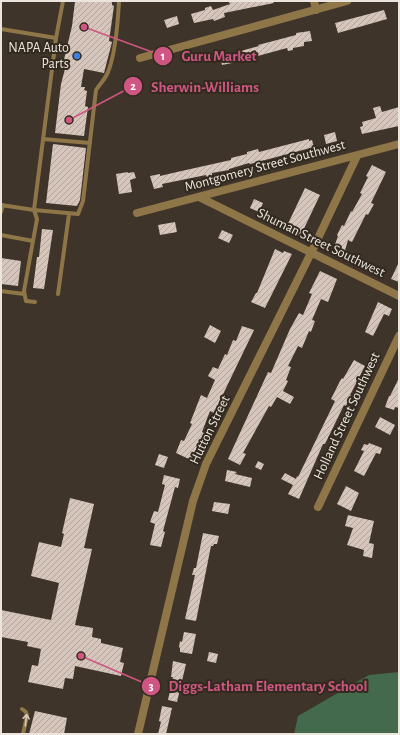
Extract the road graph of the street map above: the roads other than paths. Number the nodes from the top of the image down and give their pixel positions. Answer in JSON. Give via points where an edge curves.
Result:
{"nodes":[{"id":1,"x":63,"y":1,"type":"edge"},
{"id":2,"x":119,"y":1,"type":"edge"},
{"id":3,"x":314,"y":1,"type":"edge"},
{"id":4,"x":347,"y":1,"type":"edge"},
{"id":5,"x":316,"y":10,"type":"junction"},
{"id":6,"x":1,"y":29,"type":"edge"},
{"id":7,"x":56,"y":38,"type":"junction"},
{"id":8,"x":140,"y":58,"type":"dead end"},
{"id":9,"x":43,"y":139,"type":"junction"},
{"id":10,"x":90,"y":144,"type":"junction"},
{"id":11,"x":399,"y":144,"type":"edge"},
{"id":12,"x":357,"y":156,"type":"junction"},
{"id":13,"x":199,"y":197,"type":"junction"},
{"id":14,"x":2,"y":205,"type":"edge"},
{"id":15,"x":34,"y":210,"type":"junction"},
{"id":16,"x":1,"y":212,"type":"edge"},
{"id":17,"x":137,"y":213,"type":"dead end"},
{"id":18,"x":68,"y":214,"type":"junction"},
{"id":19,"x":1,"y":235,"type":"edge"},
{"id":20,"x":33,"y":241,"type":"junction"},
{"id":21,"x":311,"y":253,"type":"junction"},
{"id":22,"x":1,"y":291,"type":"edge"},
{"id":23,"x":24,"y":294,"type":"junction"},
{"id":24,"x":58,"y":294,"type":"dead end"},
{"id":25,"x":399,"y":296,"type":"edge"},
{"id":26,"x":35,"y":302,"type":"dead end"},
{"id":27,"x":399,"y":336,"type":"edge"},
{"id":28,"x":318,"y":507,"type":"dead end"},
{"id":29,"x":22,"y":709,"type":"dead end"},
{"id":30,"x":23,"y":734,"type":"edge"},
{"id":31,"x":138,"y":734,"type":"edge"}],
"edges":[{"from":1,"to":7,"type":"lane"},
{"from":2,"to":10,"type":"lane","via":[[108,73],[96,90]]},
{"from":3,"to":5,"type":"street"},
{"from":4,"to":5,"type":"street"},
{"from":5,"to":8,"type":"street"},
{"from":6,"to":7,"type":"lane"},
{"from":7,"to":9,"type":"lane"},
{"from":9,"to":10,"type":"lane"},
{"from":9,"to":15,"type":"lane"},
{"from":10,"to":18,"type":"lane","via":[[83,201],[78,214]]},
{"from":11,"to":12,"type":"street","name":"Montgomery Street Southwest"},
{"from":12,"to":13,"type":"street","name":"Montgomery Street Southwest"},
{"from":12,"to":21,"type":"street","name":"Hutton Street"},
{"from":13,"to":17,"type":"street","name":"Montgomery Street Southwest"},
{"from":13,"to":21,"type":"street","name":"Shuman Street Southwest"},
{"from":14,"to":15,"type":"lane"},
{"from":14,"to":16,"type":"lane"},
{"from":15,"to":18,"type":"lane"},
{"from":15,"to":20,"type":"lane","via":[[37,219]]},
{"from":18,"to":24,"type":"lane"},
{"from":19,"to":20,"type":"lane"},
{"from":20,"to":23,"type":"lane"},
{"from":21,"to":25,"type":"street","name":"Shuman Street Southwest"},
{"from":21,"to":31,"type":"street","name":"Hutton Street","via":[[206,464],[193,500]]},
{"from":22,"to":23,"type":"lane"},
{"from":23,"to":26,"type":"lane","via":[[26,301]]},
{"from":27,"to":28,"type":"street","name":"Holland Street Southwest"},
{"from":30,"to":29,"type":"lane","one_way":true,"via":[[27,716]]}]}
